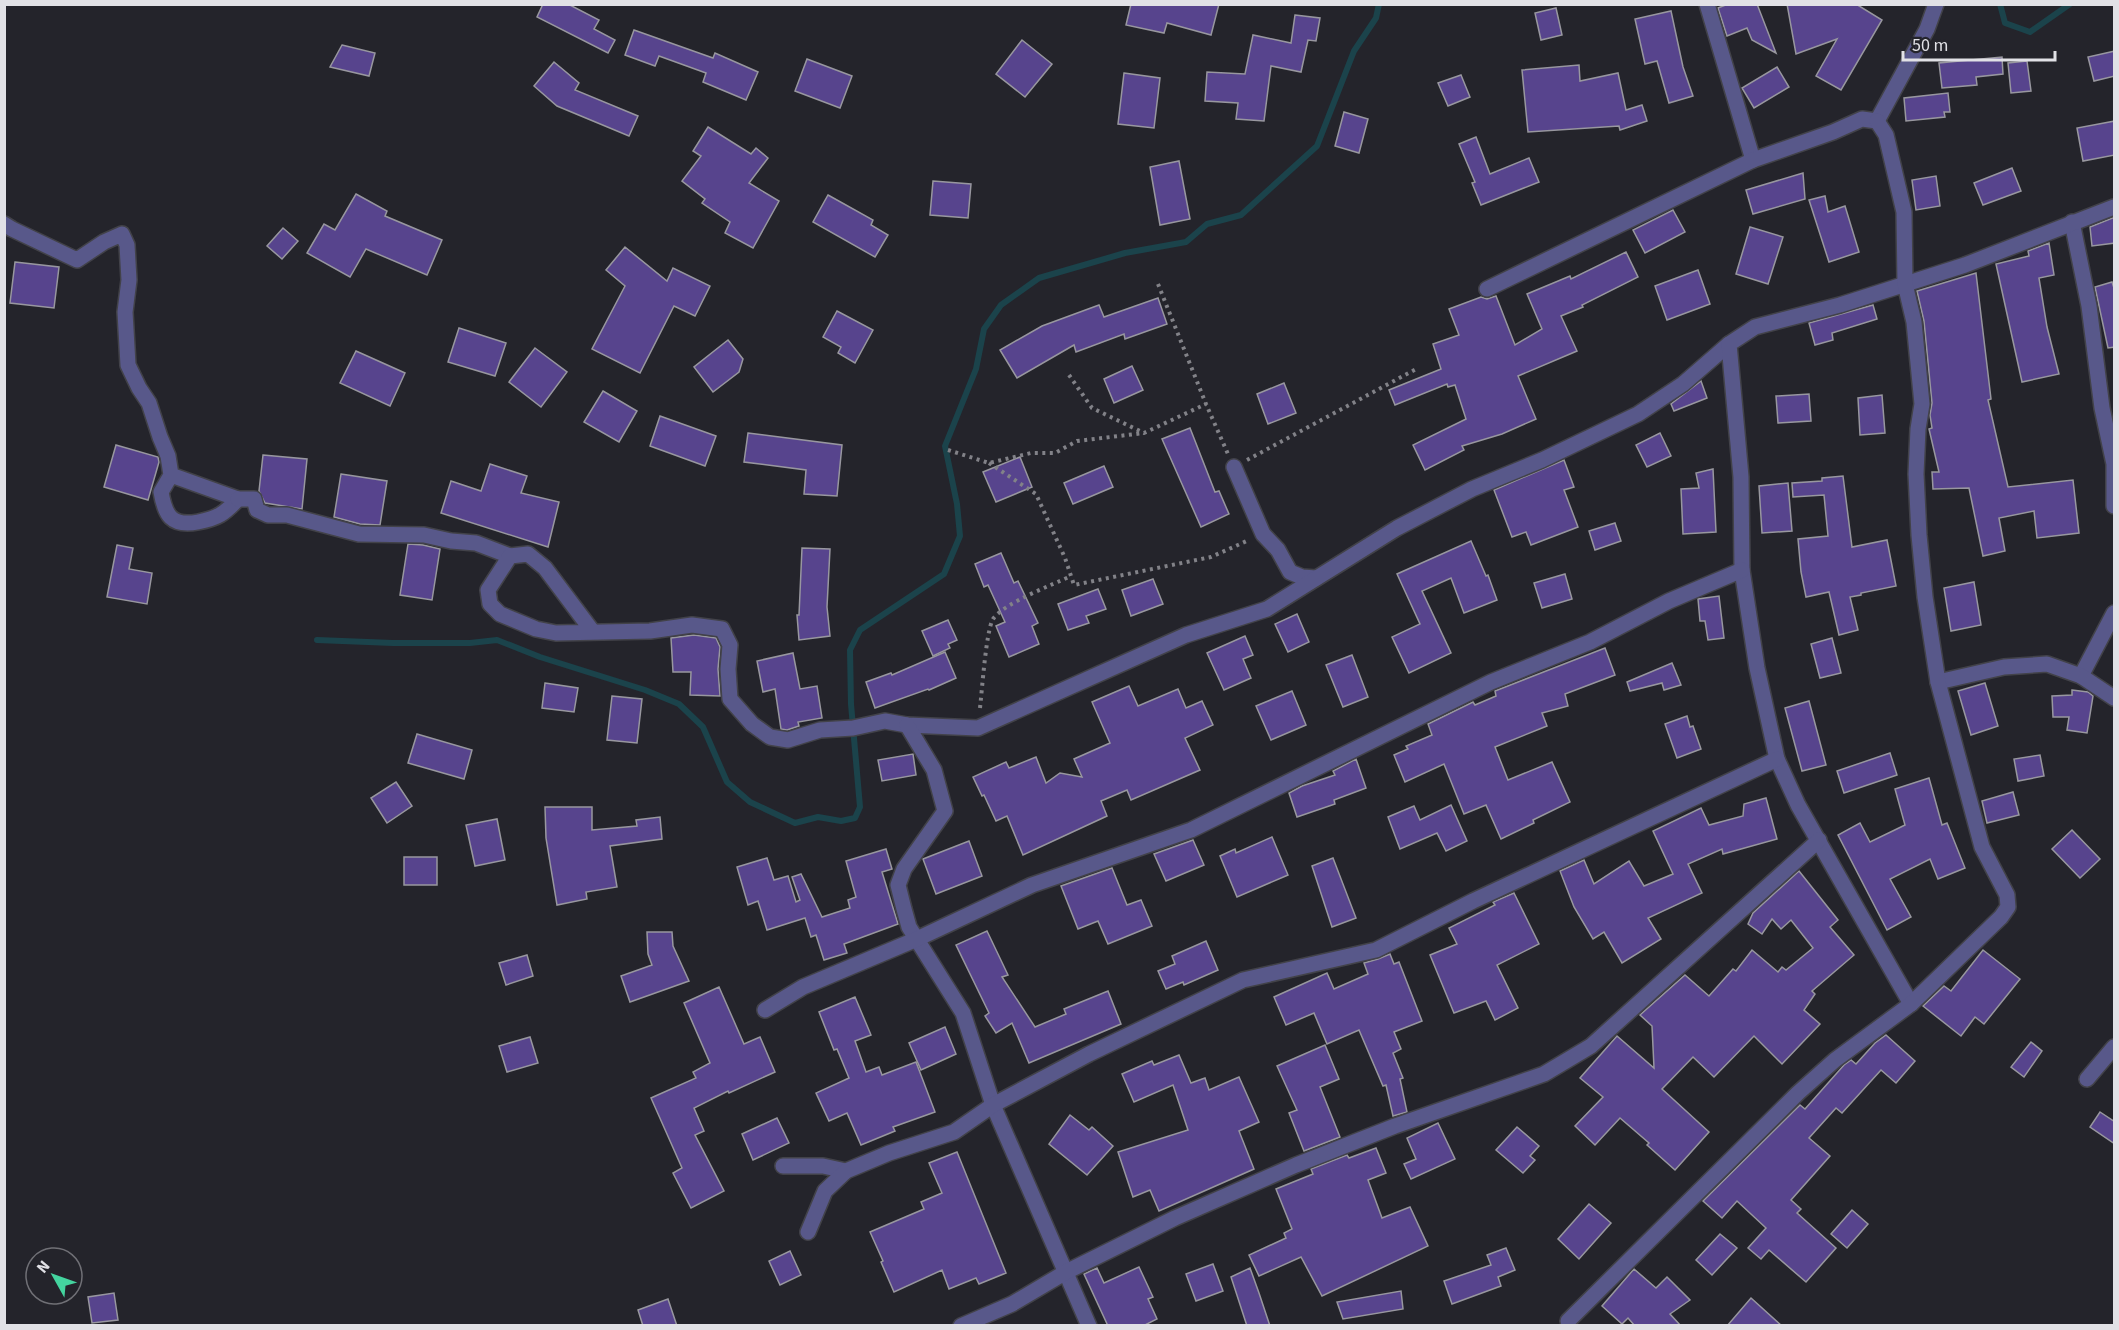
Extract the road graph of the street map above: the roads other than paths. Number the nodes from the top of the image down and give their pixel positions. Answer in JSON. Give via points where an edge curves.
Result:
{"nodes":[{"id":1,"x":1707,"y":4,"type":"edge"},
{"id":2,"x":1935,"y":4,"type":"edge"},
{"id":3,"x":1878,"y":121,"type":"junction"},
{"id":4,"x":1753,"y":160,"type":"junction"},
{"id":5,"x":2115,"y":207,"type":"edge"},
{"id":6,"x":2072,"y":222,"type":"junction"},
{"id":7,"x":4,"y":224,"type":"edge"},
{"id":8,"x":1905,"y":284,"type":"junction"},
{"id":9,"x":1487,"y":289,"type":"dead end"},
{"id":10,"x":1729,"y":344,"type":"junction"},
{"id":11,"x":1234,"y":467,"type":"road end"},
{"id":12,"x":171,"y":475,"type":"junction"},
{"id":13,"x":238,"y":499,"type":"junction"},
{"id":14,"x":2115,"y":506,"type":"edge"},
{"id":15,"x":510,"y":556,"type":"junction"},
{"id":16,"x":1742,"y":570,"type":"junction"},
{"id":17,"x":1316,"y":578,"type":"junction"},
{"id":18,"x":2115,"y":613,"type":"edge"},
{"id":19,"x":593,"y":633,"type":"junction"},
{"id":20,"x":2081,"y":676,"type":"junction"},
{"id":21,"x":1938,"y":682,"type":"junction"},
{"id":22,"x":2115,"y":699,"type":"edge"},
{"id":23,"x":907,"y":725,"type":"junction"},
{"id":24,"x":1777,"y":759,"type":"junction"},
{"id":25,"x":1819,"y":840,"type":"junction"},
{"id":26,"x":916,"y":939,"type":"junction"},
{"id":27,"x":1911,"y":1004,"type":"junction"},
{"id":28,"x":765,"y":1010,"type":"dead end"},
{"id":29,"x":2115,"y":1047,"type":"edge"},
{"id":30,"x":2088,"y":1079,"type":"dead end"},
{"id":31,"x":993,"y":1105,"type":"junction"},
{"id":32,"x":783,"y":1166,"type":"dead end"},
{"id":33,"x":846,"y":1171,"type":"junction"},
{"id":34,"x":808,"y":1232,"type":"dead end"},
{"id":35,"x":1066,"y":1272,"type":"junction"},
{"id":36,"x":1568,"y":1322,"type":"dead end"},
{"id":37,"x":961,"y":1326,"type":"edge"},
{"id":38,"x":1089,"y":1326,"type":"edge"}],
"edges":[{"from":1,"to":4,"type":"street"},
{"from":2,"to":3,"type":"street","via":[[1927,29]]},
{"from":3,"to":4,"type":"street","via":[[1862,119]]},
{"from":3,"to":8,"type":"street","via":[[1886,135],[1904,212]]},
{"from":4,"to":9,"type":"street"},
{"from":5,"to":6,"type":"street"},
{"from":6,"to":8,"type":"street","via":[[1965,265]]},
{"from":6,"to":14,"type":"street","via":[[2114,464]]},
{"from":7,"to":12,"type":"street","via":[[77,260],[122,234],[127,245],[129,280],[125,312],[128,365],[149,403]]},
{"from":8,"to":10,"type":"street","via":[[1755,327]]},
{"from":8,"to":21,"type":"street","via":[[1914,322],[1922,404],[1916,474],[1919,535]]},
{"from":10,"to":16,"type":"street","via":[[1741,477]]},
{"from":10,"to":17,"type":"street","via":[[1683,384],[1638,414],[1472,489],[1397,528]]},
{"from":11,"to":17,"type":"street","via":[[1263,534],[1290,572]]},
{"from":12,"to":13,"type":"street"},
{"from":12,"to":13,"type":"street","via":[[161,492],[173,521],[185,525],[211,520],[224,514]]},
{"from":13,"to":15,"type":"street","via":[[254,499],[258,510],[268,515],[287,515],[359,534],[424,535],[476,543]]},
{"from":15,"to":19,"type":"street","via":[[528,554],[545,568]]},
{"from":15,"to":19,"type":"street","via":[[488,590],[490,604],[500,614],[555,633]]},
{"from":16,"to":24,"type":"street","via":[[1757,668]]},
{"from":16,"to":26,"type":"street","via":[[1669,601],[1590,642],[1491,682],[1191,830],[1032,885]]},
{"from":17,"to":23,"type":"street","via":[[1267,609],[1186,634],[978,728]]},
{"from":18,"to":20,"type":"street"},
{"from":19,"to":23,"type":"street","via":[[692,625],[722,629],[730,645],[730,699],[770,738],[788,740],[820,730],[885,721]]},
{"from":20,"to":21,"type":"street","via":[[2048,664],[2004,667]]},
{"from":20,"to":22,"type":"street"},
{"from":21,"to":27,"type":"street","via":[[1982,847],[2007,896],[2008,907]]},
{"from":23,"to":26,"type":"street","via":[[934,770],[945,811],[904,869],[898,885]]},
{"from":24,"to":25,"type":"street"},
{"from":24,"to":31,"type":"street","via":[[1473,900],[1376,950],[1243,980]]},
{"from":25,"to":27,"type":"street"},
{"from":25,"to":35,"type":"street","via":[[1591,1046],[1570,1060],[1544,1074],[1296,1165]]},
{"from":26,"to":28,"type":"street","via":[[803,987]]},
{"from":26,"to":31,"type":"street","via":[[963,1013]]},
{"from":27,"to":36,"type":"street","via":[[1835,1060],[1798,1093]]},
{"from":29,"to":30,"type":"street"},
{"from":31,"to":33,"type":"street","via":[[954,1132]]},
{"from":31,"to":35,"type":"street"},
{"from":32,"to":33,"type":"street","via":[[823,1166]]},
{"from":33,"to":34,"type":"street","via":[[825,1191]]},
{"from":35,"to":37,"type":"street","via":[[1012,1304]]},
{"from":35,"to":38,"type":"street"}]}
